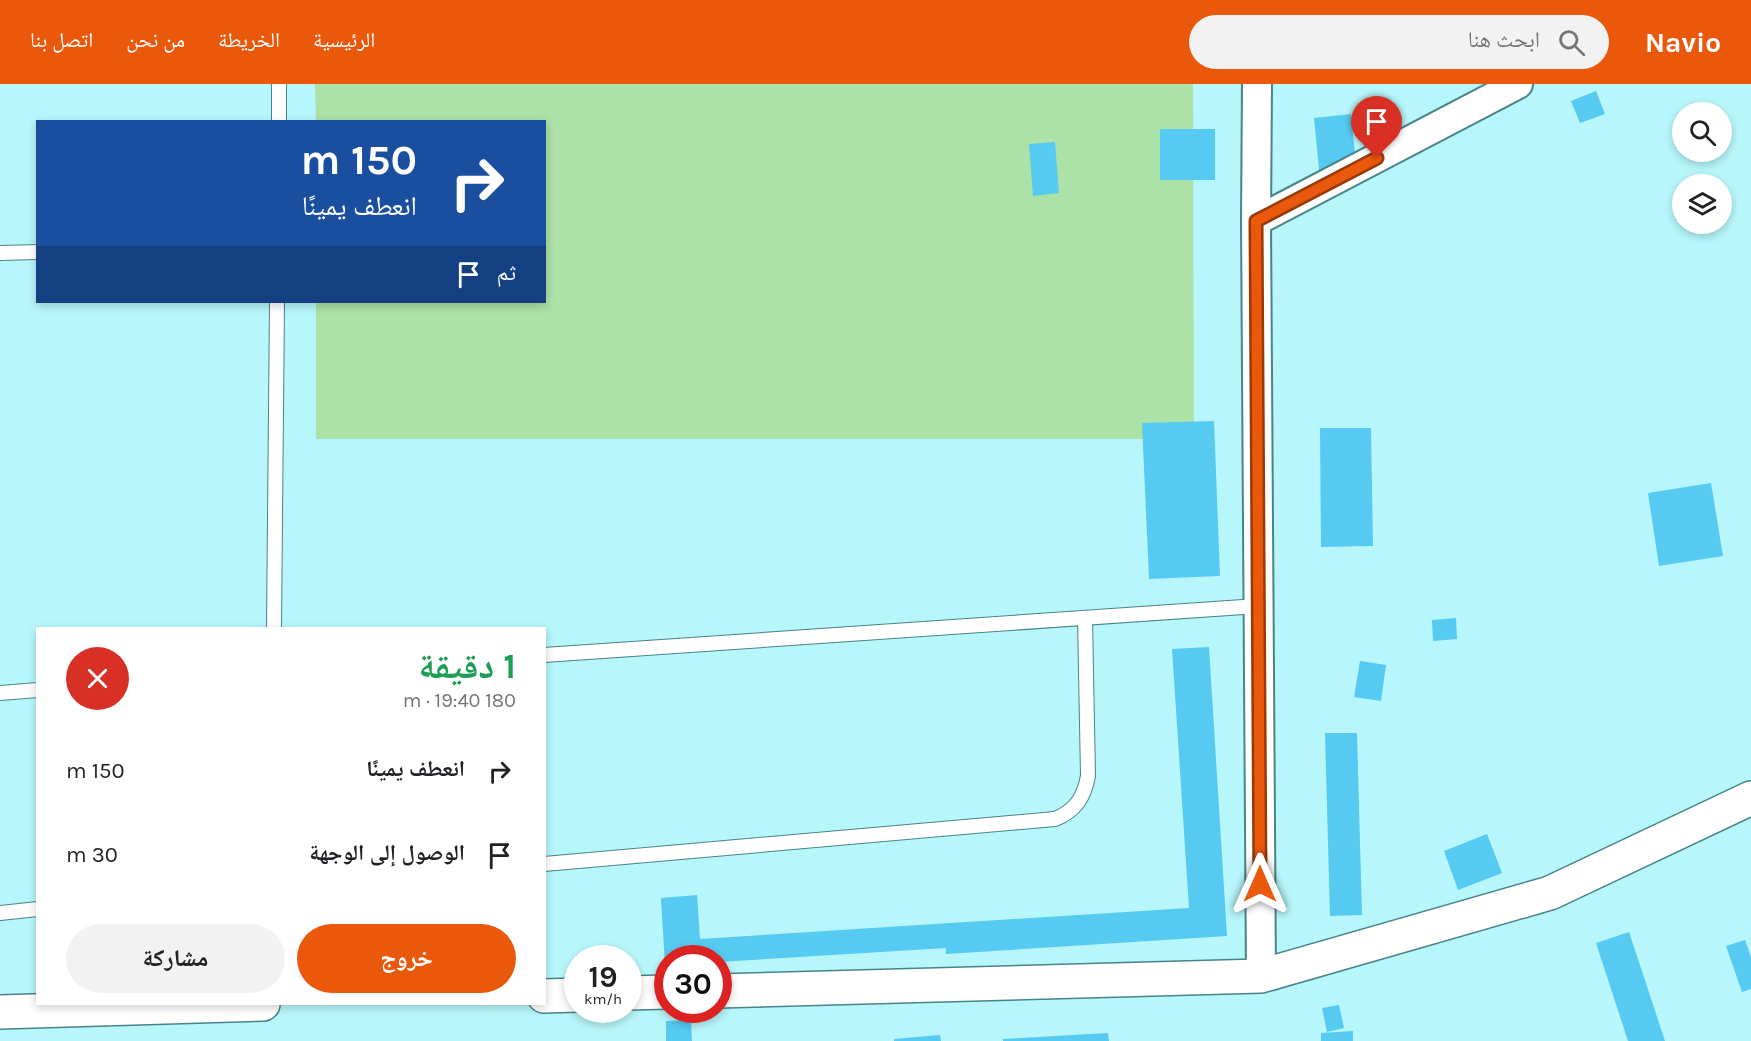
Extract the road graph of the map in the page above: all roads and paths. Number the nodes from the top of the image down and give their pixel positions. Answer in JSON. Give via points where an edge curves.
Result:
{"nodes":[{"id":1,"x":279,"y":84,"type":"edge"},
{"id":2,"x":1257,"y":84,"type":"edge"},
{"id":3,"x":1518,"y":84,"type":"edge"},
{"id":4,"x":279,"y":120,"type":"edge"},
{"id":5,"x":1256,"y":221,"type":"junction"},
{"id":6,"x":36,"y":252,"type":"edge"},
{"id":7,"x":0,"y":253,"type":"edge"},
{"id":8,"x":277,"y":303,"type":"edge"},
{"id":9,"x":1258,"y":606,"type":"junction"},
{"id":10,"x":1085,"y":618,"type":"junction"},
{"id":11,"x":274,"y":627,"type":"edge"},
{"id":12,"x":546,"y":655,"type":"edge"},
{"id":13,"x":36,"y":690,"type":"edge"},
{"id":14,"x":0,"y":693,"type":"edge"},
{"id":15,"x":1751,"y":798,"type":"edge"},
{"id":16,"x":546,"y":864,"type":"edge"},
{"id":17,"x":36,"y":909,"type":"edge"},
{"id":18,"x":0,"y":913,"type":"edge"},
{"id":19,"x":1261,"y":976,"type":"junction"},
{"id":20,"x":732,"y":991,"type":"edge"},
{"id":21,"x":564,"y":995,"type":"edge"},
{"id":22,"x":546,"y":996,"type":"edge"},
{"id":23,"x":230,"y":1005,"type":"edge"},
{"id":24,"x":0,"y":1012,"type":"edge"}],
"edges":[{"from":1,"to":4,"type":"lane"},
{"from":2,"to":5,"type":"street"},
{"from":3,"to":5,"type":"street"},
{"from":5,"to":9,"type":"street"},
{"from":6,"to":7,"type":"lane"},
{"from":8,"to":11,"type":"lane"},
{"from":9,"to":10,"type":"lane"},
{"from":9,"to":19,"type":"street"},
{"from":10,"to":12,"type":"lane"},
{"from":10,"to":16,"type":"lane","via":[[1088,776],[1082,799],[1055,819]]},
{"from":13,"to":14,"type":"lane"},
{"from":15,"to":19,"type":"street","via":[[1550,893]]},
{"from":17,"to":18,"type":"lane"},
{"from":19,"to":20,"type":"street"},
{"from":21,"to":22,"type":"street"},
{"from":23,"to":24,"type":"street"}]}
